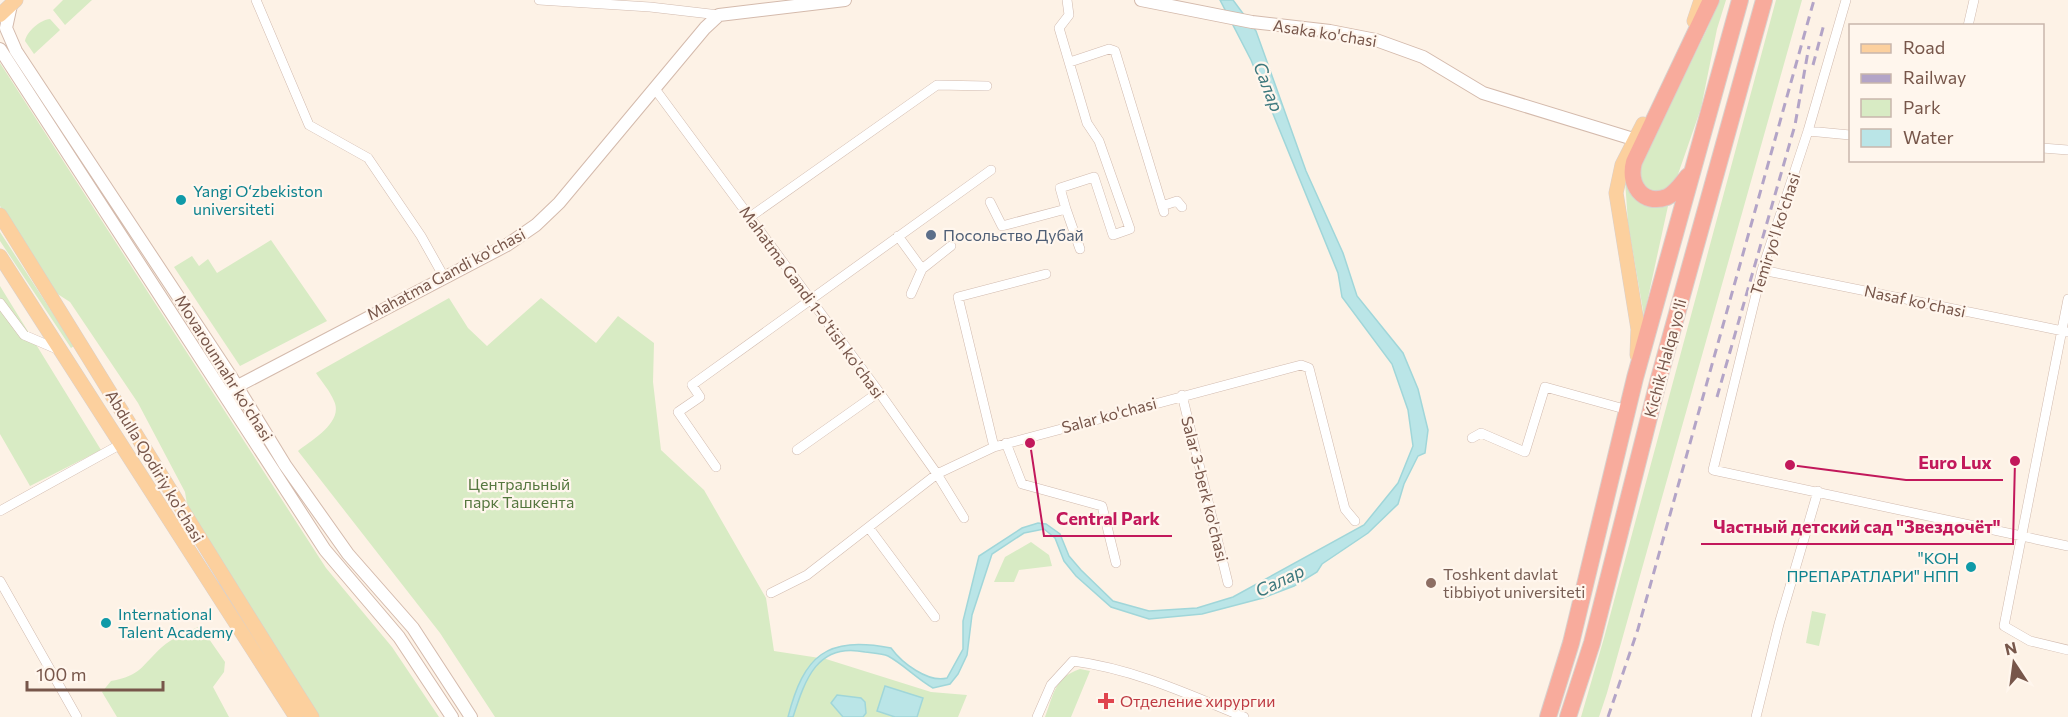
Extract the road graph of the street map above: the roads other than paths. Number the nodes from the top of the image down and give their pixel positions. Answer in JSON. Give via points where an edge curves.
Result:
{"nodes":[{"id":1,"x":256,"y":0,"type":"edge"},
{"id":2,"x":540,"y":0,"type":"edge"},
{"id":3,"x":845,"y":0,"type":"edge"},
{"id":4,"x":1067,"y":0,"type":"edge"},
{"id":5,"x":1140,"y":0,"type":"edge"},
{"id":6,"x":1701,"y":0,"type":"edge"},
{"id":7,"x":1711,"y":0,"type":"edge"},
{"id":8,"x":1740,"y":0,"type":"edge"},
{"id":9,"x":1764,"y":0,"type":"edge"},
{"id":10,"x":1846,"y":0,"type":"edge"},
{"id":11,"x":1974,"y":0,"type":"edge"},
{"id":12,"x":14,"y":2,"type":"edge"},
{"id":13,"x":651,"y":4,"type":"edge"},
{"id":14,"x":0,"y":15,"type":"edge"},
{"id":15,"x":719,"y":15,"type":"junction"},
{"id":16,"x":1968,"y":24,"type":"edge"},
{"id":17,"x":0,"y":49,"type":"edge"},
{"id":18,"x":1070,"y":62,"type":"junction"},
{"id":19,"x":987,"y":86,"type":"dead end"},
{"id":20,"x":655,"y":89,"type":"junction"},
{"id":21,"x":1808,"y":131,"type":"junction"},
{"id":22,"x":1849,"y":135,"type":"edge"},
{"id":23,"x":1640,"y":141,"type":"junction"},
{"id":24,"x":2044,"y":148,"type":"edge"},
{"id":25,"x":2068,"y":150,"type":"edge"},
{"id":26,"x":992,"y":170,"type":"dead end"},
{"id":27,"x":1109,"y":172,"type":"junction"},
{"id":28,"x":1691,"y":173,"type":"junction"},
{"id":29,"x":1094,"y":177,"type":"junction"},
{"id":30,"x":990,"y":202,"type":"dead end"},
{"id":31,"x":1182,"y":207,"type":"dead end"},
{"id":32,"x":1066,"y":209,"type":"junction"},
{"id":33,"x":0,"y":215,"type":"edge"},
{"id":34,"x":750,"y":217,"type":"junction"},
{"id":35,"x":898,"y":236,"type":"junction"},
{"id":36,"x":951,"y":246,"type":"dead end"},
{"id":37,"x":1080,"y":249,"type":"dead end"},
{"id":38,"x":0,"y":256,"type":"edge"},
{"id":39,"x":922,"y":269,"type":"junction"},
{"id":40,"x":1762,"y":270,"type":"junction"},
{"id":41,"x":1047,"y":274,"type":"dead end"},
{"id":42,"x":444,"y":277,"type":"junction"},
{"id":43,"x":912,"y":294,"type":"dead end"},
{"id":44,"x":2068,"y":298,"type":"edge"},
{"id":45,"x":810,"y":301,"type":"junction"},
{"id":46,"x":0,"y":303,"type":"edge"},
{"id":47,"x":2064,"y":332,"type":"edge"},
{"id":48,"x":62,"y":351,"type":"junction"},
{"id":49,"x":1635,"y":378,"type":"junction"},
{"id":50,"x":237,"y":386,"type":"junction"},
{"id":51,"x":879,"y":392,"type":"junction"},
{"id":52,"x":224,"y":394,"type":"junction"},
{"id":53,"x":1182,"y":395,"type":"junction"},
{"id":54,"x":1628,"y":410,"type":"junction"},
{"id":55,"x":136,"y":435,"type":"junction"},
{"id":56,"x":1472,"y":438,"type":"dead end"},
{"id":57,"x":1006,"y":443,"type":"junction"},
{"id":58,"x":121,"y":444,"type":"junction"},
{"id":59,"x":994,"y":447,"type":"junction"},
{"id":60,"x":797,"y":450,"type":"dead end"},
{"id":61,"x":716,"y":467,"type":"dead end"},
{"id":62,"x":937,"y":474,"type":"junction"},
{"id":63,"x":1818,"y":491,"type":"junction"},
{"id":64,"x":0,"y":511,"type":"edge"},
{"id":65,"x":964,"y":518,"type":"dead end"},
{"id":66,"x":1354,"y":521,"type":"dead end"},
{"id":67,"x":869,"y":528,"type":"junction"},
{"id":68,"x":2021,"y":536,"type":"junction"},
{"id":69,"x":2068,"y":546,"type":"edge"},
{"id":70,"x":1116,"y":563,"type":"dead end"},
{"id":71,"x":0,"y":581,"type":"edge"},
{"id":72,"x":1228,"y":583,"type":"dead end"},
{"id":73,"x":771,"y":593,"type":"dead end"},
{"id":74,"x":935,"y":617,"type":"dead end"},
{"id":75,"x":2068,"y":650,"type":"edge"},
{"id":76,"x":77,"y":717,"type":"edge"},
{"id":77,"x":296,"y":717,"type":"edge"},
{"id":78,"x":312,"y":717,"type":"edge"},
{"id":79,"x":452,"y":717,"type":"edge"},
{"id":80,"x":471,"y":717,"type":"edge"},
{"id":81,"x":1037,"y":717,"type":"edge"},
{"id":82,"x":1244,"y":717,"type":"edge"},
{"id":83,"x":1548,"y":717,"type":"edge"},
{"id":84,"x":1568,"y":717,"type":"edge"},
{"id":85,"x":1756,"y":717,"type":"edge"}],
"edges":[{"from":1,"to":42,"type":"street","via":[[309,125],[368,158]]},
{"from":2,"to":13,"type":"street"},
{"from":3,"to":15,"type":"street"},
{"from":4,"to":18,"type":"street","via":[[1069,15],[1059,28]]},
{"from":5,"to":23,"type":"street","name":"Asaka ko'chasi","via":[[1252,22],[1338,32],[1399,47],[1482,93]]},
{"from":6,"to":23,"type":"main road"},
{"from":7,"to":23,"type":"highway"},
{"from":8,"to":28,"type":"highway","name":"Kichik Halqa yo'li"},
{"from":9,"to":84,"type":"highway","name":"Kichik Halqa yo'li","via":[[1658,382],[1592,643]]},
{"from":10,"to":21,"type":"street","name":"Temiryo'l ko'chasi"},
{"from":11,"to":16,"type":"street"},
{"from":12,"to":14,"type":"main road"},
{"from":12,"to":50,"type":"street","name":"Movarounnahr ko'chasi","via":[[7,13],[6,28],[16,51]]},
{"from":13,"to":15,"type":"street"},
{"from":15,"to":20,"type":"street","name":"Mahatma Gandi ko'chasi"},
{"from":17,"to":52,"type":"street","name":"Movarounnahr ko'chasi"},
{"from":18,"to":27,"type":"street","via":[[1088,123],[1099,141]]},
{"from":18,"to":31,"type":"street","via":[[1109,49],[1115,51],[1163,209],[1177,201]]},
{"from":19,"to":34,"type":"street","via":[[937,85]]},
{"from":20,"to":34,"type":"street","name":"Mahatma Gandi 1-o'tish ko'chasi"},
{"from":20,"to":42,"type":"street","name":"Mahatma Gandi ko'chasi","via":[[536,225],[507,245]]},
{"from":21,"to":22,"type":"street"},
{"from":21,"to":40,"type":"street","name":"Temiryo'l ko'chasi"},
{"from":23,"to":28,"type":"highway","via":[[1632,177],[1633,185],[1642,195],[1657,199],[1668,196]]},
{"from":23,"to":49,"type":"main road","via":[[1622,165],[1616,194],[1638,329]]},
{"from":24,"to":25,"type":"street"},
{"from":26,"to":35,"type":"street"},
{"from":27,"to":29,"type":"street"},
{"from":27,"to":29,"type":"street","via":[[1130,228],[1114,236]]},
{"from":28,"to":49,"type":"highway","name":"Kichik Halqa yo'li"},
{"from":29,"to":32,"type":"street","via":[[1060,188]]},
{"from":30,"to":32,"type":"street","via":[[1002,226]]},
{"from":32,"to":37,"type":"street"},
{"from":33,"to":55,"type":"main road","name":"Abdulla Qodiriy ko'chasi"},
{"from":34,"to":45,"type":"street","name":"Mahatma Gandi 1-o'tish ko'chasi"},
{"from":35,"to":39,"type":"street"},
{"from":35,"to":45,"type":"street"},
{"from":36,"to":39,"type":"street"},
{"from":38,"to":48,"type":"main road","name":"Abdulla Qodiriy ko'chasi"},
{"from":39,"to":43,"type":"street"},
{"from":40,"to":47,"type":"street","name":"Nasaf ko'chasi"},
{"from":40,"to":63,"type":"street","name":"Temiryo'l ko'chasi","via":[[1713,470]]},
{"from":41,"to":59,"type":"street","via":[[958,297]]},
{"from":42,"to":50,"type":"street","name":"Mahatma Gandi ko'chasi"},
{"from":44,"to":47,"type":"street"},
{"from":45,"to":51,"type":"street","name":"Mahatma Gandi 1-o'tish ko'chasi"},
{"from":45,"to":61,"type":"street","via":[[692,385],[700,397],[678,412]]},
{"from":46,"to":48,"type":"street","via":[[24,335]]},
{"from":47,"to":68,"type":"street"},
{"from":48,"to":58,"type":"main road","name":"Abdulla Qodiriy ko'chasi"},
{"from":49,"to":54,"type":"highway","name":"Kichik Halqa yo'li"},
{"from":50,"to":52,"type":"street","name":"Mahatma Gandi ko'chasi"},
{"from":50,"to":80,"type":"street","name":"Movarounnahr ko'chasi","via":[[336,538],[413,628]]},
{"from":51,"to":60,"type":"street"},
{"from":51,"to":62,"type":"street","name":"Mahatma Gandi 1-o'tish ko'chasi"},
{"from":52,"to":79,"type":"street","name":"Movarounnahr ko'chasi","via":[[325,550],[399,637]]},
{"from":53,"to":57,"type":"street","name":"Salar ko'chasi"},
{"from":53,"to":66,"type":"street","name":"Salar ko'chasi","via":[[1301,365],[1309,368],[1345,509]]},
{"from":53,"to":72,"type":"street","name":"Salar 3-berk ko'chasi"},
{"from":54,"to":56,"type":"street","via":[[1545,387],[1525,452],[1481,433]]},
{"from":54,"to":83,"type":"highway","name":"Kichik Halqa yo'li","via":[[1571,643]]},
{"from":55,"to":58,"type":"main road"},
{"from":55,"to":78,"type":"main road","name":"Abdulla Qodiriy ko'chasi"},
{"from":57,"to":59,"type":"street","name":"Salar ko'chasi"},
{"from":57,"to":70,"type":"street","via":[[1022,484],[1102,506]]},
{"from":58,"to":64,"type":"street"},
{"from":58,"to":77,"type":"main road","name":"Abdulla Qodiriy ko'chasi"},
{"from":59,"to":62,"type":"street","name":"Salar ko'chasi"},
{"from":62,"to":65,"type":"street","name":"Mahatma Gandi 1-o'tish ko'chasi"},
{"from":62,"to":67,"type":"street","name":"Salar ko'chasi"},
{"from":63,"to":68,"type":"street"},
{"from":63,"to":85,"type":"street"},
{"from":67,"to":73,"type":"street","name":"Salar ko'chasi","via":[[807,575]]},
{"from":67,"to":74,"type":"street"},
{"from":68,"to":69,"type":"street"},
{"from":68,"to":75,"type":"street","via":[[2004,626],[2030,641]]},
{"from":71,"to":76,"type":"street"},
{"from":81,"to":82,"type":"street","via":[[1051,685],[1073,661],[1141,676]]}]}
